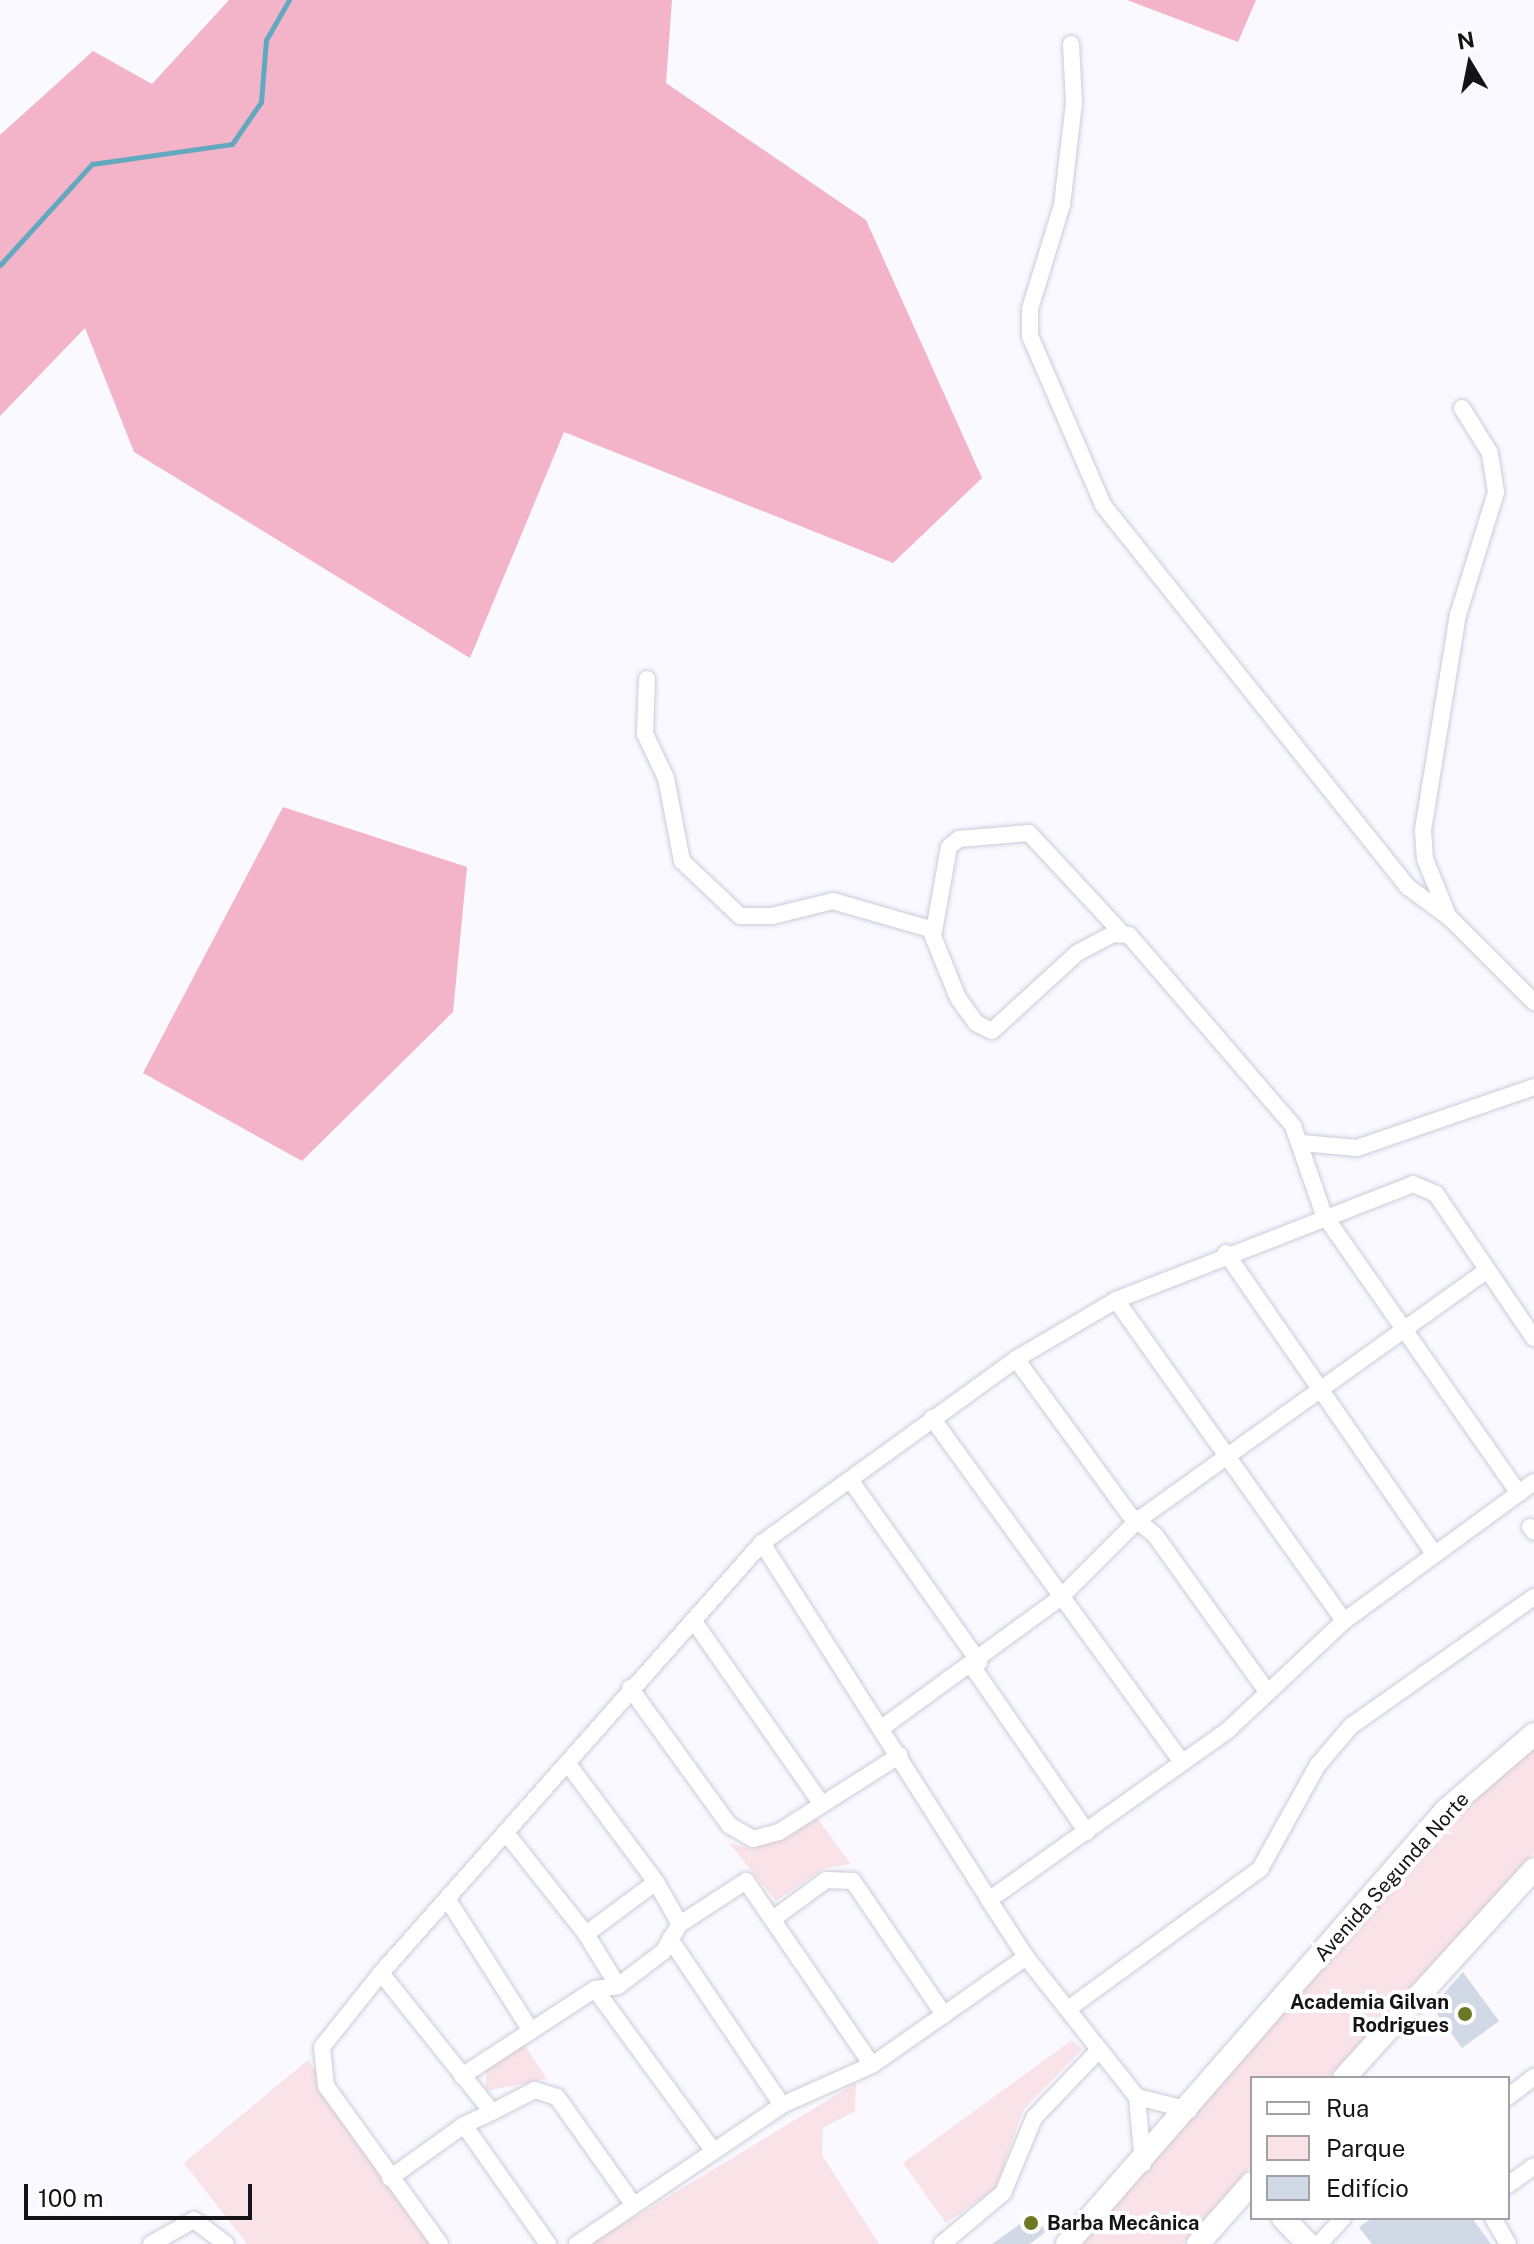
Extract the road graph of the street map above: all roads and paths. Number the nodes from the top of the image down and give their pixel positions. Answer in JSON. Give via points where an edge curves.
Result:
{"nodes":[{"id":1,"x":1071,"y":44,"type":"dead end"},
{"id":2,"x":1462,"y":408,"type":"dead end"},
{"id":3,"x":647,"y":679,"type":"dead end"},
{"id":4,"x":1450,"y":918,"type":"junction"},
{"id":5,"x":934,"y":931,"type":"junction"},
{"id":6,"x":1122,"y":933,"type":"junction"},
{"id":7,"x":1534,"y":1002,"type":"edge"},
{"id":8,"x":1534,"y":1087,"type":"edge"},
{"id":9,"x":1302,"y":1143,"type":"junction"},
{"id":10,"x":1324,"y":1215,"type":"junction"},
{"id":11,"x":1226,"y":1253,"type":"junction"},
{"id":12,"x":1486,"y":1271,"type":"junction"},
{"id":13,"x":1116,"y":1300,"type":"junction"},
{"id":14,"x":1404,"y":1329,"type":"junction"},
{"id":15,"x":1534,"y":1338,"type":"edge"},
{"id":16,"x":1016,"y":1359,"type":"junction"},
{"id":17,"x":1318,"y":1387,"type":"junction"},
{"id":18,"x":932,"y":1418,"type":"junction"},
{"id":19,"x":1225,"y":1456,"type":"junction"},
{"id":20,"x":851,"y":1481,"type":"junction"},
{"id":21,"x":1534,"y":1482,"type":"edge"},
{"id":22,"x":1519,"y":1493,"type":"junction"},
{"id":23,"x":1138,"y":1520,"type":"junction"},
{"id":24,"x":762,"y":1543,"type":"junction"},
{"id":25,"x":1434,"y":1553,"type":"junction"},
{"id":26,"x":1061,"y":1597,"type":"junction"},
{"id":27,"x":1534,"y":1597,"type":"edge"},
{"id":28,"x":693,"y":1620,"type":"junction"},
{"id":29,"x":1344,"y":1621,"type":"junction"},
{"id":30,"x":976,"y":1664,"type":"junction"},
{"id":31,"x":630,"y":1688,"type":"junction"},
{"id":32,"x":1268,"y":1693,"type":"junction"},
{"id":33,"x":883,"y":1727,"type":"junction"},
{"id":34,"x":1534,"y":1734,"type":"edge"},
{"id":35,"x":900,"y":1755,"type":"junction"},
{"id":36,"x":1182,"y":1762,"type":"junction"},
{"id":37,"x":568,"y":1764,"type":"junction"},
{"id":38,"x":822,"y":1804,"type":"junction"},
{"id":39,"x":1087,"y":1832,"type":"junction"},
{"id":40,"x":506,"y":1833,"type":"junction"},
{"id":41,"x":1534,"y":1869,"type":"edge"},
{"id":42,"x":656,"y":1882,"type":"junction"},
{"id":43,"x":448,"y":1900,"type":"junction"},
{"id":44,"x":989,"y":1900,"type":"junction"},
{"id":45,"x":773,"y":1919,"type":"junction"},
{"id":46,"x":680,"y":1924,"type":"junction"},
{"id":47,"x":586,"y":1934,"type":"junction"},
{"id":48,"x":670,"y":1939,"type":"junction"},
{"id":49,"x":1026,"y":1957,"type":"junction"},
{"id":50,"x":381,"y":1973,"type":"junction"},
{"id":51,"x":618,"y":1986,"type":"junction"},
{"id":52,"x":595,"y":1989,"type":"junction"},
{"id":53,"x":1068,"y":2009,"type":"junction"},
{"id":54,"x":944,"y":2015,"type":"junction"},
{"id":55,"x":531,"y":2031,"type":"junction"},
{"id":56,"x":1099,"y":2050,"type":"junction"},
{"id":57,"x":872,"y":2065,"type":"junction"},
{"id":58,"x":462,"y":2076,"type":"junction"},
{"id":59,"x":1346,"y":2076,"type":"edge"},
{"id":60,"x":1534,"y":2077,"type":"edge"},
{"id":61,"x":1510,"y":2095,"type":"edge"},
{"id":62,"x":1137,"y":2097,"type":"junction"},
{"id":63,"x":782,"y":2105,"type":"junction"},
{"id":64,"x":1189,"y":2110,"type":"junction"},
{"id":65,"x":492,"y":2112,"type":"junction"},
{"id":66,"x":464,"y":2125,"type":"junction"},
{"id":67,"x":713,"y":2150,"type":"junction"},
{"id":68,"x":1143,"y":2164,"type":"junction"},
{"id":69,"x":1534,"y":2166,"type":"edge"},
{"id":70,"x":390,"y":2178,"type":"junction"},
{"id":71,"x":1510,"y":2184,"type":"edge"},
{"id":72,"x":1250,"y":2188,"type":"edge"},
{"id":73,"x":633,"y":2204,"type":"junction"},
{"id":74,"x":1241,"y":2209,"type":"edge"},
{"id":75,"x":1284,"y":2220,"type":"edge"},
{"id":76,"x":1341,"y":2220,"type":"edge"},
{"id":77,"x":1494,"y":2220,"type":"edge"},
{"id":78,"x":151,"y":2244,"type":"edge"},
{"id":79,"x":226,"y":2244,"type":"edge"},
{"id":80,"x":440,"y":2244,"type":"edge"},
{"id":81,"x":548,"y":2244,"type":"edge"},
{"id":82,"x":577,"y":2244,"type":"edge"},
{"id":83,"x":942,"y":2244,"type":"edge"},
{"id":84,"x":1067,"y":2244,"type":"edge"},
{"id":85,"x":1198,"y":2244,"type":"edge"},
{"id":86,"x":1308,"y":2244,"type":"edge"},
{"id":87,"x":1319,"y":2244,"type":"edge"},
{"id":88,"x":1508,"y":2244,"type":"edge"}],
"edges":[{"from":1,"to":4,"type":"street","via":[[1074,103],[1062,205],[1030,309],[1030,336],[1042,376],[1103,505],[1145,565],[1408,887]]},
{"from":2,"to":4,"type":"street","via":[[1490,453],[1496,492],[1458,615],[1423,830],[1425,859]]},
{"from":3,"to":5,"type":"street","via":[[645,734],[666,778],[682,861],[726,907],[748,917],[833,901]]},
{"from":4,"to":7,"type":"street"},
{"from":5,"to":6,"type":"street","via":[[958,998],[976,1023],[992,1031],[1077,953]]},
{"from":5,"to":6,"type":"street","via":[[949,847],[959,839],[1029,833],[1052,851]]},
{"from":6,"to":9,"type":"street","via":[[1281,1110]]},
{"from":8,"to":9,"type":"street","via":[[1357,1148]]},
{"from":9,"to":10,"type":"street"},
{"from":10,"to":11,"type":"street"},
{"from":10,"to":12,"type":"street","via":[[1413,1184],[1426,1188],[1436,1194]]},
{"from":10,"to":14,"type":"street"},
{"from":11,"to":13,"type":"street"},
{"from":11,"to":17,"type":"street"},
{"from":12,"to":14,"type":"street"},
{"from":12,"to":15,"type":"street"},
{"from":13,"to":16,"type":"street"},
{"from":13,"to":19,"type":"street"},
{"from":14,"to":17,"type":"street"},
{"from":14,"to":22,"type":"street"},
{"from":16,"to":18,"type":"street"},
{"from":16,"to":23,"type":"street"},
{"from":17,"to":19,"type":"street"},
{"from":17,"to":25,"type":"street"},
{"from":18,"to":20,"type":"street"},
{"from":18,"to":26,"type":"street"},
{"from":19,"to":23,"type":"street"},
{"from":19,"to":29,"type":"street"},
{"from":20,"to":24,"type":"street"},
{"from":20,"to":30,"type":"street"},
{"from":21,"to":22,"type":"street"},
{"from":22,"to":25,"type":"street"},
{"from":23,"to":26,"type":"street"},
{"from":23,"to":32,"type":"street","via":[[1155,1535]]},
{"from":24,"to":28,"type":"street"},
{"from":24,"to":33,"type":"street"},
{"from":25,"to":29,"type":"street"},
{"from":26,"to":30,"type":"street"},
{"from":26,"to":36,"type":"street"},
{"from":27,"to":53,"type":"street","via":[[1351,1726],[1317,1766],[1260,1869]]},
{"from":28,"to":31,"type":"street"},
{"from":28,"to":38,"type":"street"},
{"from":29,"to":32,"type":"street"},
{"from":30,"to":33,"type":"street"},
{"from":30,"to":39,"type":"street"},
{"from":31,"to":37,"type":"street"},
{"from":31,"to":38,"type":"street","via":[[741,1835],[764,1838]]},
{"from":32,"to":36,"type":"street"},
{"from":33,"to":35,"type":"street"},
{"from":34,"to":64,"type":"main road","name":"Avenida Segunda Norte","via":[[1446,1810]]},
{"from":35,"to":38,"type":"street"},
{"from":35,"to":44,"type":"street"},
{"from":36,"to":39,"type":"street"},
{"from":37,"to":40,"type":"street"},
{"from":37,"to":42,"type":"street"},
{"from":39,"to":44,"type":"street"},
{"from":40,"to":43,"type":"street"},
{"from":40,"to":47,"type":"street"},
{"from":41,"to":59,"type":"main road"},
{"from":42,"to":46,"type":"street"},
{"from":42,"to":47,"type":"street"},
{"from":43,"to":50,"type":"street"},
{"from":43,"to":55,"type":"street"},
{"from":44,"to":49,"type":"street"},
{"from":45,"to":46,"type":"street","via":[[746,1881]]},
{"from":45,"to":54,"type":"street","via":[[826,1880],[853,1881]]},
{"from":45,"to":57,"type":"street"},
{"from":46,"to":48,"type":"street"},
{"from":47,"to":51,"type":"street"},
{"from":48,"to":51,"type":"street"},
{"from":48,"to":63,"type":"street"},
{"from":49,"to":53,"type":"street"},
{"from":49,"to":54,"type":"street"},
{"from":50,"to":58,"type":"street"},
{"from":50,"to":70,"type":"street","via":[[325,2042],[320,2060],[326,2086]]},
{"from":51,"to":52,"type":"street"},
{"from":52,"to":55,"type":"street"},
{"from":52,"to":67,"type":"street"},
{"from":53,"to":56,"type":"street"},
{"from":54,"to":57,"type":"street"},
{"from":55,"to":58,"type":"street"},
{"from":56,"to":62,"type":"street"},
{"from":56,"to":83,"type":"street","via":[[1041,2108],[1003,2193]]},
{"from":57,"to":63,"type":"street"},
{"from":58,"to":65,"type":"street"},
{"from":60,"to":61,"type":"street"},
{"from":62,"to":64,"type":"street"},
{"from":62,"to":68,"type":"street"},
{"from":63,"to":67,"type":"street"},
{"from":64,"to":68,"type":"main road","name":"Avenida Segunda Norte"},
{"from":65,"to":66,"type":"street"},
{"from":65,"to":73,"type":"street","via":[[535,2090],[557,2097]]},
{"from":66,"to":70,"type":"street"},
{"from":66,"to":81,"type":"street"},
{"from":67,"to":73,"type":"street"},
{"from":68,"to":84,"type":"main road","name":"Avenida Segunda Norte"},
{"from":69,"to":71,"type":"street"},
{"from":70,"to":80,"type":"street"},
{"from":72,"to":74,"type":"main road"},
{"from":73,"to":82,"type":"street"},
{"from":74,"to":85,"type":"main road"},
{"from":75,"to":86,"type":"main road"},
{"from":76,"to":87,"type":"street"},
{"from":77,"to":88,"type":"street"},
{"from":78,"to":79,"type":"street","via":[[194,2220]]}]}
